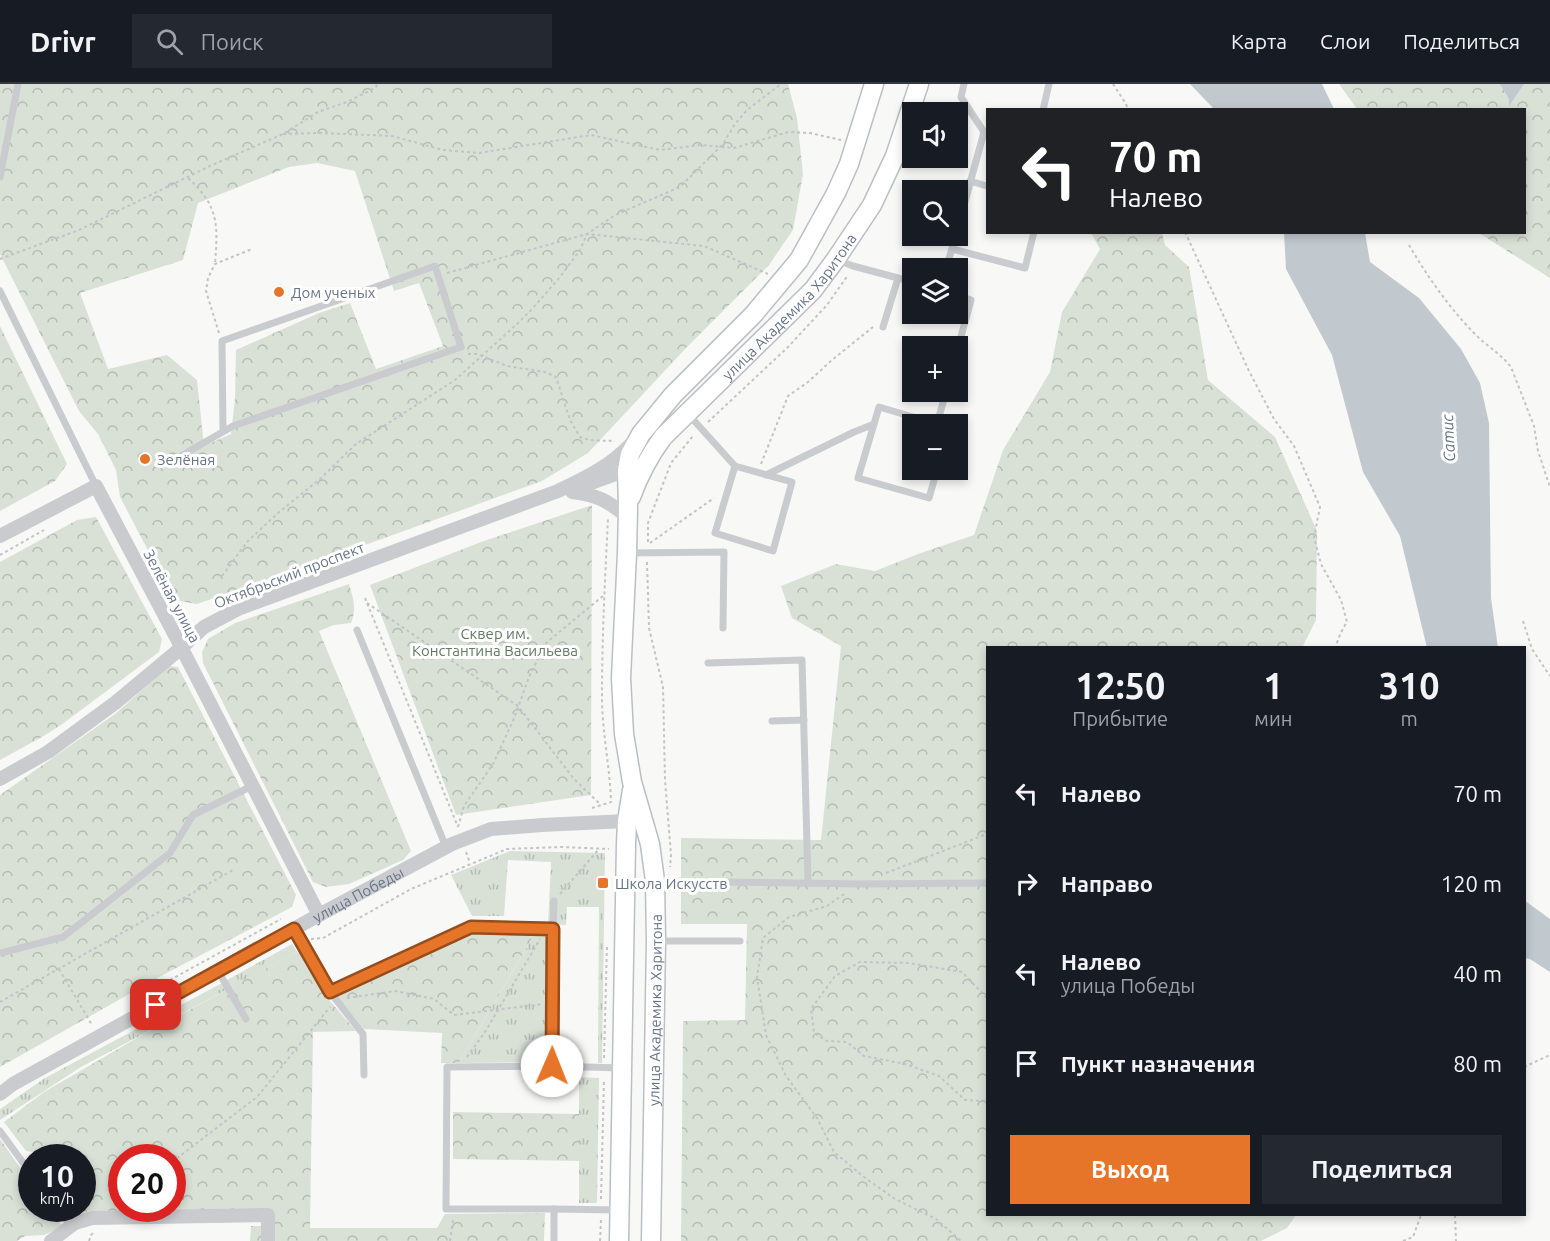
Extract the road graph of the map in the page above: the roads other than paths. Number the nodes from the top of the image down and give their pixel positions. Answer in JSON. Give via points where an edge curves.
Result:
{"nodes":[{"id":1,"x":18,"y":84,"type":"edge"},
{"id":2,"x":874,"y":84,"type":"edge"},
{"id":3,"x":919,"y":84,"type":"edge"},
{"id":4,"x":964,"y":84,"type":"edge"},
{"id":5,"x":1049,"y":84,"type":"edge"},
{"id":6,"x":1043,"y":108,"type":"edge"},
{"id":7,"x":985,"y":132,"type":"edge"},
{"id":8,"x":0,"y":177,"type":"edge"},
{"id":9,"x":970,"y":181,"type":"junction"},
{"id":10,"x":986,"y":186,"type":"edge"},
{"id":11,"x":968,"y":188,"type":"edge"},
{"id":12,"x":1034,"y":234,"type":"edge"},
{"id":13,"x":953,"y":246,"type":"edge"},
{"id":14,"x":952,"y":249,"type":"junction"},
{"id":15,"x":949,"y":258,"type":"edge"},
{"id":16,"x":836,"y":259,"type":"junction"},
{"id":17,"x":898,"y":278,"type":"junction"},
{"id":18,"x":902,"y":279,"type":"edge"},
{"id":19,"x":0,"y":291,"type":"edge"},
{"id":20,"x":883,"y":327,"type":"dead end"},
{"id":21,"x":687,"y":413,"type":"junction"},
{"id":22,"x":904,"y":414,"type":"edge"},
{"id":23,"x":874,"y":424,"type":"junction"},
{"id":24,"x":223,"y":431,"type":"junction"},
{"id":25,"x":641,"y":434,"type":"junction"},
{"id":26,"x":650,"y":454,"type":"junction"},
{"id":27,"x":174,"y":460,"type":"dead end"},
{"id":28,"x":735,"y":466,"type":"junction"},
{"id":29,"x":627,"y":470,"type":"junction"},
{"id":30,"x":766,"y":475,"type":"junction"},
{"id":31,"x":934,"y":480,"type":"edge"},
{"id":32,"x":96,"y":486,"type":"junction"},
{"id":33,"x":558,"y":491,"type":"junction"},
{"id":34,"x":628,"y":512,"type":"junction"},
{"id":35,"x":0,"y":536,"type":"edge"},
{"id":36,"x":627,"y":553,"type":"junction"},
{"id":37,"x":723,"y":628,"type":"dead end"},
{"id":38,"x":357,"y":630,"type":"dead end"},
{"id":39,"x":181,"y":648,"type":"junction"},
{"id":40,"x":708,"y":663,"type":"dead end"},
{"id":41,"x":804,"y":720,"type":"junction"},
{"id":42,"x":771,"y":721,"type":"dead end"},
{"id":43,"x":0,"y":779,"type":"edge"},
{"id":44,"x":252,"y":786,"type":"junction"},
{"id":45,"x":636,"y":820,"type":"junction"},
{"id":46,"x":446,"y":847,"type":"junction"},
{"id":47,"x":655,"y":881,"type":"junction"},
{"id":48,"x":808,"y":882,"type":"junction"},
{"id":49,"x":986,"y":883,"type":"edge"},
{"id":50,"x":554,"y":901,"type":"road end"},
{"id":51,"x":318,"y":915,"type":"junction"},
{"id":52,"x":550,"y":928,"type":"junction"},
{"id":53,"x":294,"y":929,"type":"junction"},
{"id":54,"x":740,"y":940,"type":"dead end"},
{"id":55,"x":656,"y":941,"type":"junction"},
{"id":56,"x":0,"y":953,"type":"edge"},
{"id":57,"x":218,"y":971,"type":"junction"},
{"id":58,"x":330,"y":992,"type":"junction"},
{"id":59,"x":246,"y":1019,"type":"dead end"},
{"id":60,"x":552,"y":1066,"type":"junction"},
{"id":61,"x":613,"y":1068,"type":"junction"},
{"id":62,"x":364,"y":1075,"type":"dead end"},
{"id":63,"x":0,"y":1094,"type":"edge"},
{"id":64,"x":0,"y":1131,"type":"edge"},
{"id":65,"x":18,"y":1156,"type":"edge"},
{"id":66,"x":554,"y":1209,"type":"junction"},
{"id":67,"x":619,"y":1210,"type":"junction"},
{"id":68,"x":68,"y":1222,"type":"edge"},
{"id":69,"x":72,"y":1226,"type":"junction"},
{"id":70,"x":51,"y":1241,"type":"edge"},
{"id":71,"x":268,"y":1241,"type":"edge"},
{"id":72,"x":554,"y":1241,"type":"edge"},
{"id":73,"x":619,"y":1241,"type":"edge"},
{"id":74,"x":651,"y":1241,"type":"edge"}],
"edges":[{"from":1,"to":8,"type":"lane"},
{"from":2,"to":25,"type":"main road","name":"улица Академика Харитона","via":[[849,164],[799,260]]},
{"from":3,"to":16,"type":"main road","name":"улица Академика Харитона","via":[[895,156],[872,205]]},
{"from":4,"to":7,"type":"lane","via":[[961,97]]},
{"from":5,"to":6,"type":"lane"},
{"from":7,"to":9,"type":"lane"},
{"from":9,"to":10,"type":"lane"},
{"from":9,"to":11,"type":"lane"},
{"from":12,"to":14,"type":"lane","via":[[1025,268]]},
{"from":13,"to":14,"type":"lane"},
{"from":14,"to":15,"type":"lane"},
{"from":16,"to":17,"type":"lane"},
{"from":16,"to":21,"type":"main road","name":"улица Академика Харитона","via":[[813,290]]},
{"from":17,"to":18,"type":"lane"},
{"from":17,"to":20,"type":"lane"},
{"from":19,"to":32,"type":"lane","name":"Зелёная улица"},
{"from":21,"to":26,"type":"main road","name":"улица Академика Харитона"},
{"from":21,"to":28,"type":"lane"},
{"from":22,"to":23,"type":"lane","via":[[879,407]]},
{"from":23,"to":30,"type":"lane"},
{"from":23,"to":31,"type":"lane","via":[[858,478],[929,498]]},
{"from":24,"to":24,"type":"lane","via":[[222,341],[435,266],[461,347]]},
{"from":24,"to":27,"type":"lane"},
{"from":25,"to":29,"type":"main road","name":"улица Академика Харитона","via":[[630,454]]},
{"from":25,"to":33,"type":"street","name":"Октябрьский проспект","via":[[615,460]]},
{"from":26,"to":29,"type":"street","name":"Октябрьский проспект"},
{"from":26,"to":34,"type":"main road","name":"улица Академика Харитона"},
{"from":28,"to":30,"type":"lane"},
{"from":28,"to":30,"type":"lane","via":[[715,533],[773,550],[792,482]]},
{"from":29,"to":33,"type":"street","name":"Октябрьский проспект","via":[[577,489]]},
{"from":29,"to":34,"type":"main road","name":"улица Академика Харитона"},
{"from":32,"to":35,"type":"street"},
{"from":32,"to":39,"type":"street","name":"Зелёная улица"},
{"from":33,"to":34,"type":"street","name":"Октябрьский проспект","via":[[600,497]]},
{"from":33,"to":39,"type":"street","name":"Октябрьский проспект","via":[[238,609],[204,627]]},
{"from":34,"to":36,"type":"main road","name":"улица Академика Харитона"},
{"from":36,"to":37,"type":"lane","via":[[724,552]]},
{"from":36,"to":45,"type":"main road","name":"улица Академика Харитона","via":[[621,678]]},
{"from":38,"to":46,"type":"lane"},
{"from":39,"to":43,"type":"street","name":"Октябрьский проспект","via":[[48,752]]},
{"from":39,"to":44,"type":"street","name":"Зелёная улица"},
{"from":40,"to":41,"type":"lane","via":[[802,660]]},
{"from":41,"to":42,"type":"lane"},
{"from":41,"to":48,"type":"lane"},
{"from":44,"to":51,"type":"street","name":"Зелёная улица"},
{"from":44,"to":56,"type":"lane","via":[[193,815],[170,853],[63,937]]},
{"from":45,"to":46,"type":"street","name":"улица Победы","via":[[491,829]]},
{"from":45,"to":47,"type":"main road","name":"улица Академика Харитона","via":[[650,844]]},
{"from":45,"to":61,"type":"main road","name":"улица Академика Харитона"},
{"from":46,"to":51,"type":"street","name":"улица Победы"},
{"from":47,"to":48,"type":"lane"},
{"from":47,"to":55,"type":"main road","name":"улица Академика Харитона"},
{"from":48,"to":49,"type":"lane"},
{"from":50,"to":52,"type":"lane"},
{"from":51,"to":53,"type":"street","name":"улица Победы"},
{"from":52,"to":58,"type":"lane","via":[[471,927]]},
{"from":52,"to":60,"type":"lane"},
{"from":53,"to":57,"type":"street","name":"улица Победы"},
{"from":53,"to":58,"type":"lane"},
{"from":54,"to":55,"type":"lane"},
{"from":55,"to":74,"type":"main road","name":"улица Академика Харитона"},
{"from":57,"to":59,"type":"lane"},
{"from":57,"to":63,"type":"street","name":"улица Победы"},
{"from":58,"to":62,"type":"lane","via":[[363,1034]]},
{"from":60,"to":61,"type":"lane"},
{"from":60,"to":66,"type":"lane","via":[[447,1067],[446,1209]]},
{"from":61,"to":67,"type":"main road","name":"улица Академика Харитона"},
{"from":64,"to":65,"type":"lane"},
{"from":66,"to":67,"type":"lane"},
{"from":66,"to":72,"type":"lane"},
{"from":67,"to":73,"type":"main road","name":"улица Академика Харитона"},
{"from":68,"to":69,"type":"lane"},
{"from":69,"to":70,"type":"street"},
{"from":69,"to":71,"type":"street","via":[[92,1218],[268,1215]]}]}
